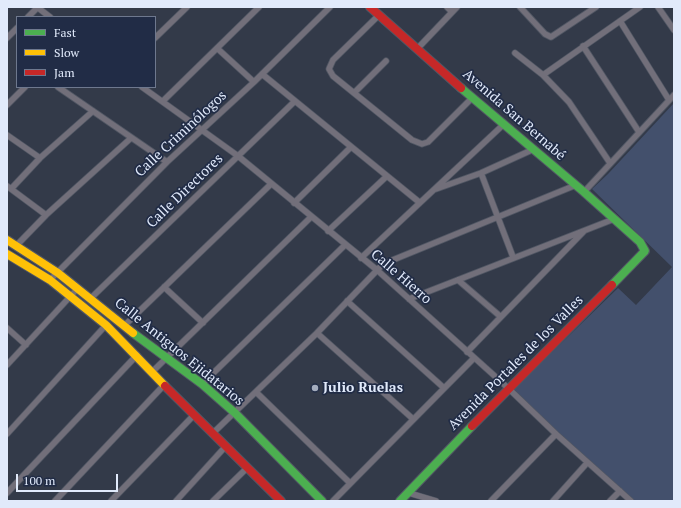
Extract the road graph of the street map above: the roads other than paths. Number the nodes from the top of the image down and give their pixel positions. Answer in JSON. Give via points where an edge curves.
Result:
{"nodes":[{"id":1,"x":37,"y":7,"type":"edge"},
{"id":2,"x":187,"y":7,"type":"edge"},
{"id":3,"x":259,"y":7,"type":"edge"},
{"id":4,"x":330,"y":7,"type":"edge"},
{"id":5,"x":370,"y":7,"type":"edge"},
{"id":6,"x":447,"y":7,"type":"edge"},
{"id":7,"x":457,"y":7,"type":"edge"},
{"id":8,"x":520,"y":7,"type":"edge"},
{"id":9,"x":596,"y":7,"type":"edge"},
{"id":10,"x":640,"y":7,"type":"edge"},
{"id":11,"x":659,"y":8,"type":"edge"},
{"id":12,"x":452,"y":12,"type":"junction"},
{"id":13,"x":380,"y":15,"type":"junction"},
{"id":14,"x":29,"y":16,"type":"edge"},
{"id":15,"x":49,"y":16,"type":"edge"},
{"id":16,"x":620,"y":22,"type":"junction"},
{"id":17,"x":16,"y":29,"type":"edge"},
{"id":18,"x":674,"y":30,"type":"edge"},
{"id":19,"x":156,"y":37,"type":"edge"},
{"id":20,"x":7,"y":38,"type":"edge"},
{"id":21,"x":583,"y":46,"type":"junction"},
{"id":22,"x":418,"y":48,"type":"junction"},
{"id":23,"x":218,"y":49,"type":"junction"},
{"id":24,"x":515,"y":53,"type":"dead end"},
{"id":25,"x":386,"y":61,"type":"dead end"},
{"id":26,"x":262,"y":74,"type":"junction"},
{"id":27,"x":543,"y":75,"type":"junction"},
{"id":28,"x":254,"y":82,"type":"junction"},
{"id":29,"x":24,"y":88,"type":"edge"},
{"id":30,"x":59,"y":88,"type":"edge"},
{"id":31,"x":143,"y":88,"type":"edge"},
{"id":32,"x":354,"y":93,"type":"junction"},
{"id":33,"x":674,"y":95,"type":"edge"},
{"id":34,"x":472,"y":98,"type":"junction"},
{"id":35,"x":669,"y":100,"type":"junction"},
{"id":36,"x":295,"y":101,"type":"junction"},
{"id":37,"x":163,"y":102,"type":"junction"},
{"id":38,"x":7,"y":105,"type":"edge"},
{"id":39,"x":93,"y":111,"type":"junction"},
{"id":40,"x":504,"y":124,"type":"junction"},
{"id":41,"x":202,"y":130,"type":"junction"},
{"id":42,"x":639,"y":132,"type":"junction"},
{"id":43,"x":7,"y":135,"type":"edge"},
{"id":44,"x":131,"y":138,"type":"junction"},
{"id":45,"x":351,"y":147,"type":"junction"},
{"id":46,"x":534,"y":149,"type":"junction"},
{"id":47,"x":238,"y":156,"type":"junction"},
{"id":48,"x":40,"y":158,"type":"junction"},
{"id":49,"x":167,"y":162,"type":"junction"},
{"id":50,"x":610,"y":164,"type":"junction"},
{"id":51,"x":481,"y":173,"type":"junction"},
{"id":52,"x":387,"y":176,"type":"junction"},
{"id":53,"x":271,"y":184,"type":"junction"},
{"id":54,"x":576,"y":185,"type":"junction"},
{"id":55,"x":9,"y":187,"type":"edge"},
{"id":56,"x":434,"y":190,"type":"junction"},
{"id":57,"x":584,"y":192,"type":"junction"},
{"id":58,"x":419,"y":202,"type":"junction"},
{"id":59,"x":294,"y":203,"type":"junction"},
{"id":60,"x":46,"y":215,"type":"junction"},
{"id":61,"x":311,"y":217,"type":"junction"},
{"id":62,"x":497,"y":219,"type":"junction"},
{"id":63,"x":614,"y":219,"type":"junction"},
{"id":64,"x":586,"y":229,"type":"junction"},
{"id":65,"x":328,"y":231,"type":"junction"},
{"id":66,"x":7,"y":240,"type":"edge"},
{"id":67,"x":640,"y":242,"type":"joint"},
{"id":68,"x":345,"y":245,"type":"junction"},
{"id":69,"x":16,"y":246,"type":"junction"},
{"id":70,"x":8,"y":256,"type":"edge"},
{"id":71,"x":513,"y":257,"type":"junction"},
{"id":72,"x":361,"y":258,"type":"junction"},
{"id":73,"x":377,"y":270,"type":"junction"},
{"id":74,"x":58,"y":272,"type":"junction"},
{"id":75,"x":50,"y":280,"type":"junction"},
{"id":76,"x":458,"y":280,"type":"junction"},
{"id":77,"x":164,"y":287,"type":"junction"},
{"id":78,"x":78,"y":288,"type":"junction"},
{"id":79,"x":71,"y":296,"type":"junction"},
{"id":80,"x":91,"y":298,"type":"junction"},
{"id":81,"x":409,"y":299,"type":"junction"},
{"id":82,"x":347,"y":301,"type":"junction"},
{"id":83,"x":501,"y":317,"type":"junction"},
{"id":84,"x":202,"y":323,"type":"junction"},
{"id":85,"x":106,"y":325,"type":"junction"},
{"id":86,"x":125,"y":325,"type":"junction"},
{"id":87,"x":7,"y":328,"type":"edge"},
{"id":88,"x":317,"y":333,"type":"junction"},
{"id":89,"x":26,"y":346,"type":"junction"},
{"id":90,"x":467,"y":352,"type":"junction"},
{"id":91,"x":137,"y":355,"type":"junction"},
{"id":92,"x":474,"y":358,"type":"junction"},
{"id":93,"x":166,"y":359,"type":"junction"},
{"id":94,"x":7,"y":365,"type":"edge"},
{"id":95,"x":152,"y":372,"type":"junction"},
{"id":96,"x":202,"y":384,"type":"junction"},
{"id":97,"x":164,"y":385,"type":"junction"},
{"id":98,"x":444,"y":388,"type":"junction"},
{"id":99,"x":508,"y":388,"type":"junction"},
{"id":100,"x":257,"y":393,"type":"junction"},
{"id":101,"x":235,"y":413,"type":"junction"},
{"id":102,"x":193,"y":416,"type":"junction"},
{"id":103,"x":413,"y":419,"type":"junction"},
{"id":104,"x":7,"y":434,"type":"edge"},
{"id":105,"x":212,"y":434,"type":"junction"},
{"id":106,"x":556,"y":434,"type":"junction"},
{"id":107,"x":225,"y":447,"type":"junction"},
{"id":108,"x":587,"y":463,"type":"junction"},
{"id":109,"x":247,"y":468,"type":"junction"},
{"id":110,"x":350,"y":483,"type":"junction"},
{"id":111,"x":620,"y":491,"type":"junction"},
{"id":112,"x":7,"y":493,"type":"edge"},
{"id":113,"x":408,"y":493,"type":"junction"},
{"id":114,"x":276,"y":499,"type":"edge"},
{"id":115,"x":55,"y":501,"type":"edge"},
{"id":116,"x":111,"y":501,"type":"edge"},
{"id":117,"x":176,"y":501,"type":"edge"},
{"id":118,"x":213,"y":501,"type":"edge"},
{"id":119,"x":322,"y":501,"type":"edge"},
{"id":120,"x":333,"y":501,"type":"edge"},
{"id":121,"x":400,"y":501,"type":"edge"},
{"id":122,"x":436,"y":501,"type":"edge"},
{"id":123,"x":491,"y":501,"type":"edge"},
{"id":124,"x":553,"y":501,"type":"edge"},
{"id":125,"x":610,"y":501,"type":"edge"},
{"id":126,"x":632,"y":501,"type":"edge"}],
"edges":[{"from":1,"to":14,"type":"street"},
{"from":1,"to":15,"type":"street"},
{"from":2,"to":19,"type":"street"},
{"from":3,"to":23,"type":"street"},
{"from":4,"to":26,"type":"street","name":"Calle Criminólogos"},
{"from":5,"to":13,"type":"street","name":"Avenida San Bernabé"},
{"from":6,"to":12,"type":"street"},
{"from":7,"to":12,"type":"street"},
{"from":8,"to":9,"type":"street","via":[[545,34],[551,37]]},
{"from":10,"to":16,"type":"street"},
{"from":11,"to":18,"type":"street"},
{"from":12,"to":22,"type":"street"},
{"from":13,"to":22,"type":"street","name":"Avenida San Bernabé"},
{"from":13,"to":32,"type":"street","via":[[333,60],[329,69],[333,76]]},
{"from":16,"to":21,"type":"street"},
{"from":16,"to":35,"type":"street"},
{"from":17,"to":20,"type":"street"},
{"from":21,"to":27,"type":"street"},
{"from":21,"to":42,"type":"street"},
{"from":22,"to":34,"type":"street","name":"Avenida San Bernabé"},
{"from":23,"to":28,"type":"street"},
{"from":23,"to":37,"type":"street"},
{"from":24,"to":27,"type":"street"},
{"from":25,"to":32,"type":"street"},
{"from":26,"to":28,"type":"street","name":"Calle Criminólogos"},
{"from":26,"to":36,"type":"street"},
{"from":27,"to":50,"type":"street","via":[[569,102]]},
{"from":28,"to":41,"type":"street","name":"Calle Criminólogos"},
{"from":29,"to":38,"type":"street"},
{"from":30,"to":39,"type":"street"},
{"from":31,"to":37,"type":"street","name":"Calle Hierro"},
{"from":32,"to":34,"type":"street","via":[[412,140],[422,144],[428,142]]},
{"from":33,"to":35,"type":"street"},
{"from":34,"to":40,"type":"street","name":"Avenida San Bernabé"},
{"from":35,"to":42,"type":"street"},
{"from":36,"to":45,"type":"street"},
{"from":36,"to":47,"type":"street","name":"Calle Directores"},
{"from":37,"to":41,"type":"street","name":"Calle Hierro"},
{"from":39,"to":44,"type":"street"},
{"from":39,"to":48,"type":"street"},
{"from":40,"to":46,"type":"street","name":"Avenida San Bernabé"},
{"from":40,"to":56,"type":"street"},
{"from":41,"to":47,"type":"street","name":"Calle Hierro"},
{"from":41,"to":49,"type":"street","name":"Calle Criminólogos"},
{"from":42,"to":50,"type":"street"},
{"from":43,"to":48,"type":"street"},
{"from":44,"to":49,"type":"street"},
{"from":44,"to":60,"type":"street"},
{"from":45,"to":52,"type":"street"},
{"from":45,"to":59,"type":"street"},
{"from":46,"to":51,"type":"street"},
{"from":46,"to":54,"type":"street","name":"Avenida San Bernabé"},
{"from":47,"to":53,"type":"street","name":"Calle Hierro"},
{"from":47,"to":80,"type":"street","name":"Calle Directores"},
{"from":48,"to":55,"type":"street"},
{"from":49,"to":74,"type":"street","name":"Calle Criminólogos"},
{"from":50,"to":57,"type":"street"},
{"from":51,"to":56,"type":"street"},
{"from":51,"to":62,"type":"street"},
{"from":52,"to":58,"type":"street"},
{"from":52,"to":65,"type":"street"},
{"from":53,"to":59,"type":"street","name":"Calle Hierro"},
{"from":53,"to":77,"type":"street"},
{"from":54,"to":57,"type":"street","name":"Avenida San Bernabé"},
{"from":54,"to":62,"type":"street"},
{"from":55,"to":60,"type":"street"},
{"from":56,"to":58,"type":"street"},
{"from":57,"to":63,"type":"street","name":"Avenida San Bernabé"},
{"from":58,"to":72,"type":"street"},
{"from":59,"to":61,"type":"street","name":"Calle Hierro"},
{"from":60,"to":69,"type":"street"},
{"from":61,"to":65,"type":"street","name":"Calle Hierro"},
{"from":61,"to":84,"type":"street"},
{"from":62,"to":71,"type":"street"},
{"from":62,"to":73,"type":"street","via":[[392,260]]},
{"from":63,"to":64,"type":"street"},
{"from":63,"to":67,"type":"street","name":"Avenida San Bernabé"},
{"from":64,"to":71,"type":"street"},
{"from":64,"to":83,"type":"street"},
{"from":65,"to":68,"type":"street","name":"Calle Hierro"},
{"from":66,"to":69,"type":"street","name":"Calle Antiguos Ejidatarios"},
{"from":67,"to":99,"type":"street","name":"Avenida Portales de los Valles","via":[[645,251],[640,258]]},
{"from":68,"to":72,"type":"street","name":"Calle Hierro"},
{"from":68,"to":96,"type":"street"},
{"from":69,"to":70,"type":"street"},
{"from":69,"to":74,"type":"street","name":"Calle Antiguos Ejidatarios"},
{"from":70,"to":75,"type":"street","name":"Calle Antiguos Ejidatarios"},
{"from":71,"to":76,"type":"street"},
{"from":72,"to":73,"type":"street","name":"Calle Hierro"},
{"from":73,"to":81,"type":"street","name":"Calle Hierro"},
{"from":73,"to":82,"type":"street"},
{"from":74,"to":75,"type":"street","name":"Calle Criminólogos"},
{"from":74,"to":78,"type":"street","name":"Calle Antiguos Ejidatarios"},
{"from":75,"to":79,"type":"street","name":"Calle Antiguos Ejidatarios"},
{"from":76,"to":81,"type":"street"},
{"from":76,"to":83,"type":"street"},
{"from":77,"to":84,"type":"street"},
{"from":77,"to":86,"type":"street"},
{"from":78,"to":79,"type":"street"},
{"from":78,"to":80,"type":"street","name":"Calle Antiguos Ejidatarios"},
{"from":79,"to":85,"type":"street","name":"Calle Antiguos Ejidatarios"},
{"from":79,"to":89,"type":"street"},
{"from":80,"to":86,"type":"street","name":"Calle Antiguos Ejidatarios"},
{"from":81,"to":90,"type":"street","name":"Calle Hierro"},
{"from":82,"to":88,"type":"street"},
{"from":82,"to":98,"type":"street"},
{"from":83,"to":90,"type":"street"},
{"from":84,"to":93,"type":"street"},
{"from":85,"to":91,"type":"street","name":"Calle Antiguos Ejidatarios"},
{"from":85,"to":104,"type":"street"},
{"from":86,"to":93,"type":"street","name":"Calle Antiguos Ejidatarios"},
{"from":87,"to":89,"type":"street"},
{"from":88,"to":100,"type":"street"},
{"from":88,"to":103,"type":"street"},
{"from":89,"to":94,"type":"street"},
{"from":90,"to":92,"type":"street","name":"Calle Hierro"},
{"from":91,"to":95,"type":"street","name":"Calle Antiguos Ejidatarios"},
{"from":91,"to":112,"type":"street"},
{"from":92,"to":98,"type":"street"},
{"from":92,"to":99,"type":"street","name":"Calle Hierro"},
{"from":93,"to":95,"type":"street"},
{"from":93,"to":96,"type":"street","name":"Calle Antiguos Ejidatarios"},
{"from":95,"to":97,"type":"street","name":"Calle Antiguos Ejidatarios"},
{"from":96,"to":101,"type":"street","name":"Calle Antiguos Ejidatarios"},
{"from":97,"to":102,"type":"street","name":"Calle Antiguos Ejidatarios"},
{"from":97,"to":115,"type":"street"},
{"from":98,"to":103,"type":"street"},
{"from":99,"to":106,"type":"street","name":"Calle Hierro"},
{"from":99,"to":113,"type":"street","name":"Avenida Portales de los Valles"},
{"from":100,"to":101,"type":"street"},
{"from":100,"to":110,"type":"street"},
{"from":101,"to":105,"type":"street"},
{"from":101,"to":119,"type":"street","name":"Calle Antiguos Ejidatarios"},
{"from":102,"to":105,"type":"street","name":"Calle Antiguos Ejidatarios"},
{"from":102,"to":116,"type":"street"},
{"from":103,"to":110,"type":"street"},
{"from":105,"to":107,"type":"street","name":"Calle Antiguos Ejidatarios"},
{"from":106,"to":108,"type":"street","name":"Calle Hierro"},
{"from":106,"to":123,"type":"street"},
{"from":107,"to":109,"type":"street","name":"Calle Antiguos Ejidatarios"},
{"from":107,"to":117,"type":"street"},
{"from":108,"to":111,"type":"street","name":"Calle Hierro"},
{"from":108,"to":124,"type":"street"},
{"from":109,"to":114,"type":"street","name":"Calle Antiguos Ejidatarios"},
{"from":109,"to":118,"type":"street"},
{"from":110,"to":120,"type":"street"},
{"from":111,"to":125,"type":"street"},
{"from":111,"to":126,"type":"street","name":"Calle Hierro"},
{"from":113,"to":121,"type":"street","name":"Avenida Portales de los Valles"},
{"from":113,"to":122,"type":"street"}]}
